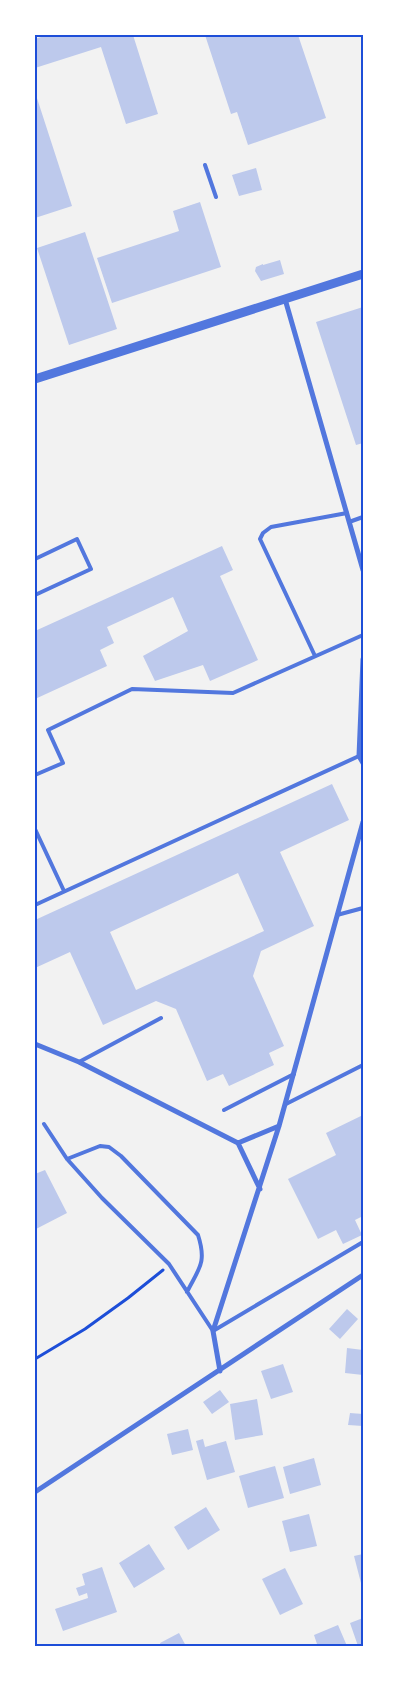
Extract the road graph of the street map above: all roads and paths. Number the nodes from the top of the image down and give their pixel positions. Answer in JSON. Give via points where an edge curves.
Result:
{"nodes":[{"id":1,"x":205,"y":165,"type":"dead end"},
{"id":2,"x":216,"y":197,"type":"dead end"},
{"id":3,"x":363,"y":274,"type":"edge"},
{"id":4,"x":285,"y":299,"type":"junction"},
{"id":5,"x":35,"y":379,"type":"edge"},
{"id":6,"x":347,"y":512,"type":"junction"},
{"id":7,"x":363,"y":517,"type":"edge"},
{"id":8,"x":349,"y":522,"type":"junction"},
{"id":9,"x":35,"y":558,"type":"edge"},
{"id":10,"x":363,"y":570,"type":"edge"},
{"id":11,"x":35,"y":595,"type":"edge"},
{"id":12,"x":363,"y":635,"type":"edge"},
{"id":13,"x":315,"y":656,"type":"junction"},
{"id":14,"x":363,"y":659,"type":"edge"},
{"id":15,"x":361,"y":756,"type":"edge"},
{"id":16,"x":363,"y":763,"type":"edge"},
{"id":17,"x":35,"y":775,"type":"edge"},
{"id":18,"x":363,"y":822,"type":"edge"},
{"id":19,"x":35,"y":829,"type":"edge"},
{"id":20,"x":64,"y":892,"type":"junction"},
{"id":21,"x":35,"y":905,"type":"edge"},
{"id":22,"x":363,"y":908,"type":"edge"},
{"id":23,"x":337,"y":915,"type":"junction"},
{"id":24,"x":161,"y":1018,"type":"dead end"},
{"id":25,"x":35,"y":1044,"type":"edge"},
{"id":26,"x":78,"y":1062,"type":"junction"},
{"id":27,"x":363,"y":1065,"type":"edge"},
{"id":28,"x":294,"y":1074,"type":"junction"},
{"id":29,"x":286,"y":1104,"type":"junction"},
{"id":30,"x":224,"y":1110,"type":"dead end"},
{"id":31,"x":44,"y":1124,"type":"dead end"},
{"id":32,"x":279,"y":1126,"type":"junction"},
{"id":33,"x":238,"y":1144,"type":"junction"},
{"id":34,"x":67,"y":1159,"type":"junction"},
{"id":35,"x":260,"y":1189,"type":"junction"},
{"id":36,"x":363,"y":1242,"type":"edge"},
{"id":37,"x":169,"y":1264,"type":"junction"},
{"id":38,"x":363,"y":1276,"type":"edge"},
{"id":39,"x":187,"y":1292,"type":"junction"},
{"id":40,"x":213,"y":1331,"type":"junction"},
{"id":41,"x":35,"y":1359,"type":"edge"},
{"id":42,"x":220,"y":1371,"type":"junction"},
{"id":43,"x":35,"y":1492,"type":"edge"}],
"edges":[{"from":1,"to":2,"type":"lane"},
{"from":3,"to":4,"type":"street"},
{"from":4,"to":5,"type":"street"},
{"from":4,"to":6,"type":"street"},
{"from":6,"to":8,"type":"street"},
{"from":6,"to":13,"type":"lane","via":[[272,526],[260,539]]},
{"from":7,"to":8,"type":"lane"},
{"from":8,"to":10,"type":"street"},
{"from":9,"to":11,"type":"lane","via":[[77,539],[91,569]]},
{"from":12,"to":13,"type":"lane"},
{"from":13,"to":17,"type":"lane","via":[[233,693],[132,689],[48,730],[63,763]]},
{"from":14,"to":15,"type":"street"},
{"from":15,"to":16,"type":"street"},
{"from":15,"to":20,"type":"lane"},
{"from":18,"to":23,"type":"street"},
{"from":19,"to":20,"type":"lane"},
{"from":20,"to":21,"type":"lane"},
{"from":22,"to":23,"type":"lane"},
{"from":23,"to":28,"type":"street"},
{"from":24,"to":26,"type":"lane"},
{"from":25,"to":26,"type":"street"},
{"from":26,"to":33,"type":"street"},
{"from":27,"to":29,"type":"lane"},
{"from":28,"to":29,"type":"street"},
{"from":28,"to":30,"type":"lane"},
{"from":29,"to":32,"type":"street"},
{"from":31,"to":34,"type":"lane"},
{"from":32,"to":33,"type":"street"},
{"from":32,"to":35,"type":"street"},
{"from":33,"to":35,"type":"street"},
{"from":34,"to":37,"type":"lane"},
{"from":34,"to":39,"type":"lane","via":[[100,1146],[109,1147],[198,1235],[203,1259]]},
{"from":35,"to":40,"type":"street"},
{"from":36,"to":40,"type":"lane"},
{"from":37,"to":39,"type":"lane"},
{"from":37,"to":41,"type":"path","via":[[85,1329]]},
{"from":38,"to":42,"type":"street"},
{"from":39,"to":40,"type":"lane"},
{"from":40,"to":42,"type":"street"},
{"from":42,"to":43,"type":"street"}]}
